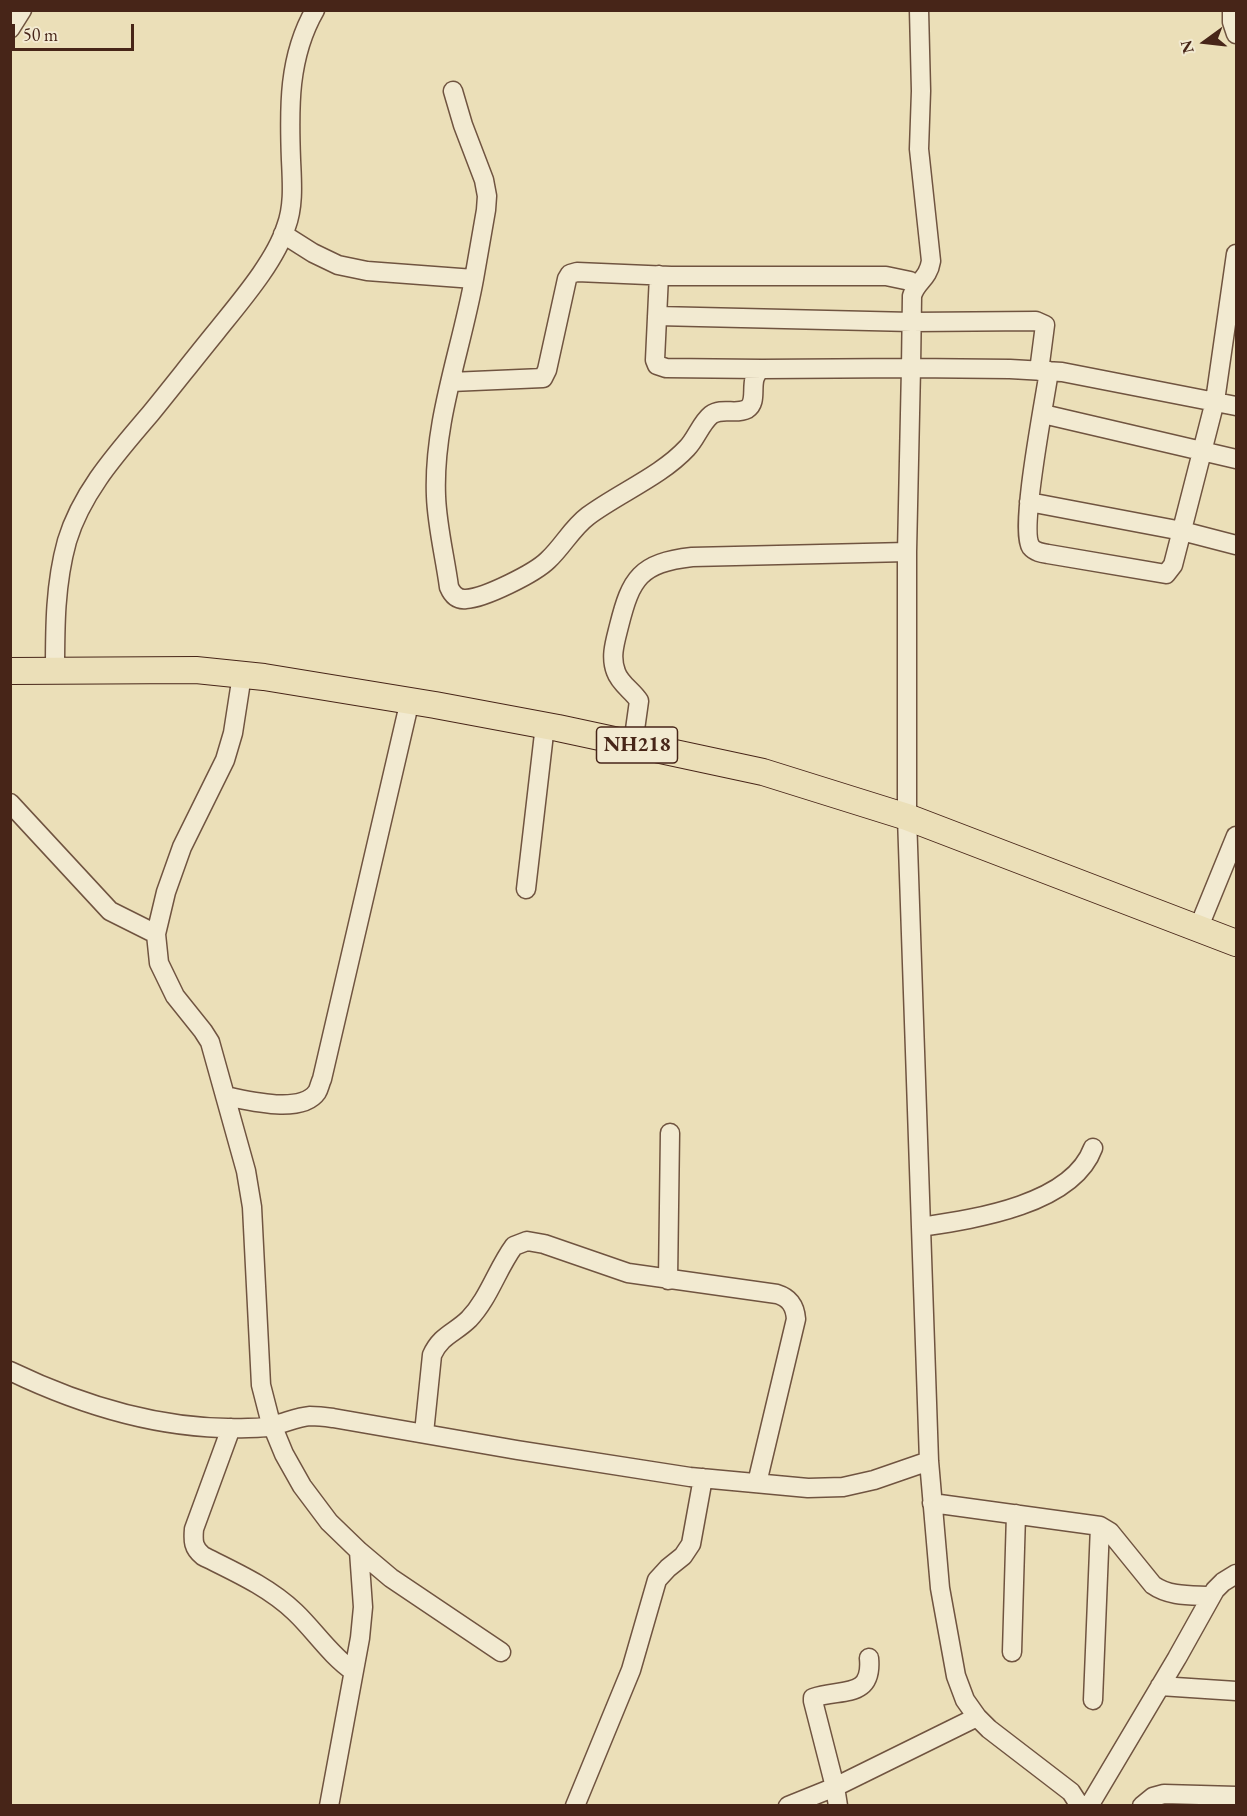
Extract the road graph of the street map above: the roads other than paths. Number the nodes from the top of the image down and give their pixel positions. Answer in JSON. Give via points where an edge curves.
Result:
{"nodes":[{"id":1,"x":22,"y":10,"type":"edge"},
{"id":2,"x":315,"y":10,"type":"edge"},
{"id":3,"x":919,"y":10,"type":"edge"},
{"id":4,"x":1232,"y":10,"type":"edge"},
{"id":5,"x":10,"y":29,"type":"edge"},
{"id":6,"x":1236,"y":34,"type":"edge"},
{"id":7,"x":453,"y":91,"type":"dead end"},
{"id":8,"x":284,"y":234,"type":"junction"},
{"id":9,"x":1236,"y":254,"type":"edge"},
{"id":10,"x":659,"y":275,"type":"junction"},
{"id":11,"x":474,"y":279,"type":"junction"},
{"id":12,"x":917,"y":285,"type":"junction"},
{"id":13,"x":657,"y":316,"type":"junction"},
{"id":14,"x":912,"y":322,"type":"junction"},
{"id":15,"x":911,"y":368,"type":"junction"},
{"id":16,"x":762,"y":369,"type":"junction"},
{"id":17,"x":1044,"y":371,"type":"junction"},
{"id":18,"x":451,"y":382,"type":"junction"},
{"id":19,"x":1215,"y":402,"type":"junction"},
{"id":20,"x":1236,"y":406,"type":"edge"},
{"id":21,"x":1043,"y":414,"type":"junction"},
{"id":22,"x":1203,"y":451,"type":"junction"},
{"id":23,"x":1236,"y":459,"type":"edge"},
{"id":24,"x":1029,"y":502,"type":"junction"},
{"id":25,"x":1182,"y":531,"type":"junction"},
{"id":26,"x":1236,"y":545,"type":"edge"},
{"id":27,"x":907,"y":552,"type":"junction"},
{"id":28,"x":10,"y":671,"type":"edge"},
{"id":29,"x":55,"y":671,"type":"junction"},
{"id":30,"x":242,"y":675,"type":"junction"},
{"id":31,"x":410,"y":700,"type":"junction"},
{"id":32,"x":545,"y":725,"type":"junction"},
{"id":33,"x":633,"y":744,"type":"junction"},
{"id":34,"x":10,"y":803,"type":"edge"},
{"id":35,"x":907,"y":817,"type":"junction"},
{"id":36,"x":1236,"y":836,"type":"edge"},
{"id":37,"x":526,"y":889,"type":"dead end"},
{"id":38,"x":1198,"y":928,"type":"junction"},
{"id":39,"x":156,"y":934,"type":"junction"},
{"id":40,"x":1236,"y":943,"type":"edge"},
{"id":41,"x":225,"y":1096,"type":"junction"},
{"id":42,"x":670,"y":1133,"type":"dead end"},
{"id":43,"x":1093,"y":1148,"type":"dead end"},
{"id":44,"x":921,"y":1227,"type":"junction"},
{"id":45,"x":668,"y":1280,"type":"junction"},
{"id":46,"x":10,"y":1371,"type":"edge"},
{"id":47,"x":273,"y":1426,"type":"junction"},
{"id":48,"x":231,"y":1428,"type":"junction"},
{"id":49,"x":424,"y":1433,"type":"junction"},
{"id":50,"x":928,"y":1461,"type":"junction"},
{"id":51,"x":703,"y":1478,"type":"junction"},
{"id":52,"x":757,"y":1483,"type":"junction"},
{"id":53,"x":932,"y":1503,"type":"junction"},
{"id":54,"x":1016,"y":1514,"type":"junction"},
{"id":55,"x":1100,"y":1526,"type":"junction"},
{"id":56,"x":359,"y":1551,"type":"junction"},
{"id":57,"x":1236,"y":1574,"type":"edge"},
{"id":58,"x":1211,"y":1596,"type":"junction"},
{"id":59,"x":501,"y":1652,"type":"dead end"},
{"id":60,"x":1012,"y":1652,"type":"dead end"},
{"id":61,"x":868,"y":1658,"type":"dead end"},
{"id":62,"x":353,"y":1671,"type":"junction"},
{"id":63,"x":1160,"y":1686,"type":"junction"},
{"id":64,"x":1236,"y":1691,"type":"edge"},
{"id":65,"x":1093,"y":1700,"type":"dead end"},
{"id":66,"x":977,"y":1717,"type":"junction"},
{"id":67,"x":834,"y":1787,"type":"junction"},
{"id":68,"x":1236,"y":1796,"type":"edge"},
{"id":69,"x":329,"y":1806,"type":"edge"},
{"id":70,"x":575,"y":1806,"type":"edge"},
{"id":71,"x":788,"y":1806,"type":"edge"},
{"id":72,"x":838,"y":1806,"type":"edge"},
{"id":73,"x":1080,"y":1806,"type":"edge"},
{"id":74,"x":1089,"y":1806,"type":"edge"},
{"id":75,"x":1142,"y":1806,"type":"edge"}],
"edges":[{"from":1,"to":5,"type":"street"},
{"from":2,"to":8,"type":"street","via":[[297,52],[289,103],[291,204]]},
{"from":3,"to":12,"type":"street","via":[[920,158],[931,261],[929,272]]},
{"from":4,"to":6,"type":"street"},
{"from":7,"to":11,"type":"street","via":[[487,196]]},
{"from":8,"to":11,"type":"street","via":[[338,265]]},
{"from":8,"to":29,"type":"street","via":[[227,319],[110,460],[84,501],[68,539],[59,579]]},
{"from":9,"to":19,"type":"street"},
{"from":10,"to":12,"type":"street","via":[[886,276]]},
{"from":10,"to":13,"type":"street"},
{"from":10,"to":18,"type":"street","via":[[584,271],[570,274],[543,378]]},
{"from":11,"to":18,"type":"street"},
{"from":12,"to":14,"type":"street","via":[[912,296]]},
{"from":13,"to":14,"type":"street"},
{"from":13,"to":16,"type":"street","via":[[655,360],[660,367]]},
{"from":14,"to":15,"type":"street"},
{"from":14,"to":17,"type":"street","via":[[1042,322],[1046,329]]},
{"from":15,"to":16,"type":"street"},
{"from":15,"to":17,"type":"street"},
{"from":15,"to":27,"type":"street"},
{"from":16,"to":18,"type":"street","via":[[754,378],[750,407],[711,416],[686,449],[588,516],[532,573],[467,599],[452,594],[449,587],[436,496]]},
{"from":17,"to":19,"type":"street"},
{"from":17,"to":21,"type":"street"},
{"from":19,"to":20,"type":"street"},
{"from":19,"to":22,"type":"street"},
{"from":21,"to":22,"type":"street"},
{"from":21,"to":24,"type":"street"},
{"from":22,"to":23,"type":"street"},
{"from":22,"to":25,"type":"street"},
{"from":24,"to":25,"type":"street"},
{"from":24,"to":25,"type":"street","via":[[1030,546],[1048,554],[1166,574],[1173,565]]},
{"from":25,"to":26,"type":"street"},
{"from":27,"to":33,"type":"street","via":[[692,557],[666,560],[649,568],[635,581],[626,598],[614,648],[618,677],[639,701]]},
{"from":27,"to":35,"type":"street"},
{"from":28,"to":29,"type":"highway","number":"NH218"},
{"from":29,"to":30,"type":"highway","number":"NH218","via":[[196,670]]},
{"from":30,"to":31,"type":"highway","number":"NH218"},
{"from":30,"to":39,"type":"street","via":[[225,760],[182,847]]},
{"from":31,"to":32,"type":"highway","number":"NH218"},
{"from":31,"to":41,"type":"street","via":[[316,1093],[306,1101],[292,1104]]},
{"from":32,"to":33,"type":"highway","number":"NH218"},
{"from":32,"to":37,"type":"street"},
{"from":33,"to":35,"type":"highway","number":"NH218","via":[[763,772]]},
{"from":34,"to":39,"type":"street","via":[[110,911]]},
{"from":35,"to":38,"type":"highway","number":"NH218"},
{"from":35,"to":44,"type":"street"},
{"from":36,"to":38,"type":"street"},
{"from":38,"to":40,"type":"highway","number":"NH218"},
{"from":39,"to":41,"type":"street","via":[[159,963],[175,996],[210,1042]]},
{"from":41,"to":47,"type":"street","via":[[252,1207],[261,1385]]},
{"from":42,"to":45,"type":"street"},
{"from":43,"to":44,"type":"street","via":[[1078,1172],[1041,1196],[970,1220]]},
{"from":44,"to":50,"type":"street"},
{"from":45,"to":49,"type":"street","via":[[628,1273],[544,1244],[527,1241],[514,1246],[479,1307],[437,1344],[432,1355]]},
{"from":45,"to":52,"type":"street","via":[[777,1294],[791,1302],[795,1311]]},
{"from":46,"to":48,"type":"street","via":[[108,1411],[207,1428]]},
{"from":47,"to":48,"type":"street"},
{"from":47,"to":49,"type":"street","via":[[312,1416]]},
{"from":47,"to":56,"type":"street","via":[[302,1486],[329,1522]]},
{"from":48,"to":62,"type":"street","via":[[194,1529],[196,1549],[265,1588],[294,1611]]},
{"from":49,"to":51,"type":"street"},
{"from":50,"to":52,"type":"street","via":[[843,1487]]},
{"from":50,"to":53,"type":"street"},
{"from":51,"to":52,"type":"street"},
{"from":51,"to":70,"type":"street","via":[[691,1544],[657,1580],[631,1670]]},
{"from":53,"to":54,"type":"street"},
{"from":53,"to":66,"type":"street","via":[[940,1588],[956,1676]]},
{"from":54,"to":55,"type":"street"},
{"from":54,"to":60,"type":"street"},
{"from":55,"to":58,"type":"street","via":[[1110,1532],[1162,1591]]},
{"from":55,"to":65,"type":"street"},
{"from":56,"to":59,"type":"street","via":[[391,1578]]},
{"from":56,"to":62,"type":"street","via":[[363,1607]]},
{"from":57,"to":58,"type":"street","via":[[1223,1581]]},
{"from":58,"to":63,"type":"street"},
{"from":61,"to":67,"type":"street","via":[[870,1670],[861,1687],[813,1698]]},
{"from":62,"to":69,"type":"street"},
{"from":63,"to":64,"type":"street"},
{"from":63,"to":74,"type":"street"},
{"from":66,"to":67,"type":"street"},
{"from":66,"to":73,"type":"street","via":[[1071,1792]]},
{"from":67,"to":71,"type":"street"},
{"from":67,"to":72,"type":"street"},
{"from":68,"to":75,"type":"street","via":[[1164,1794]]}]}
